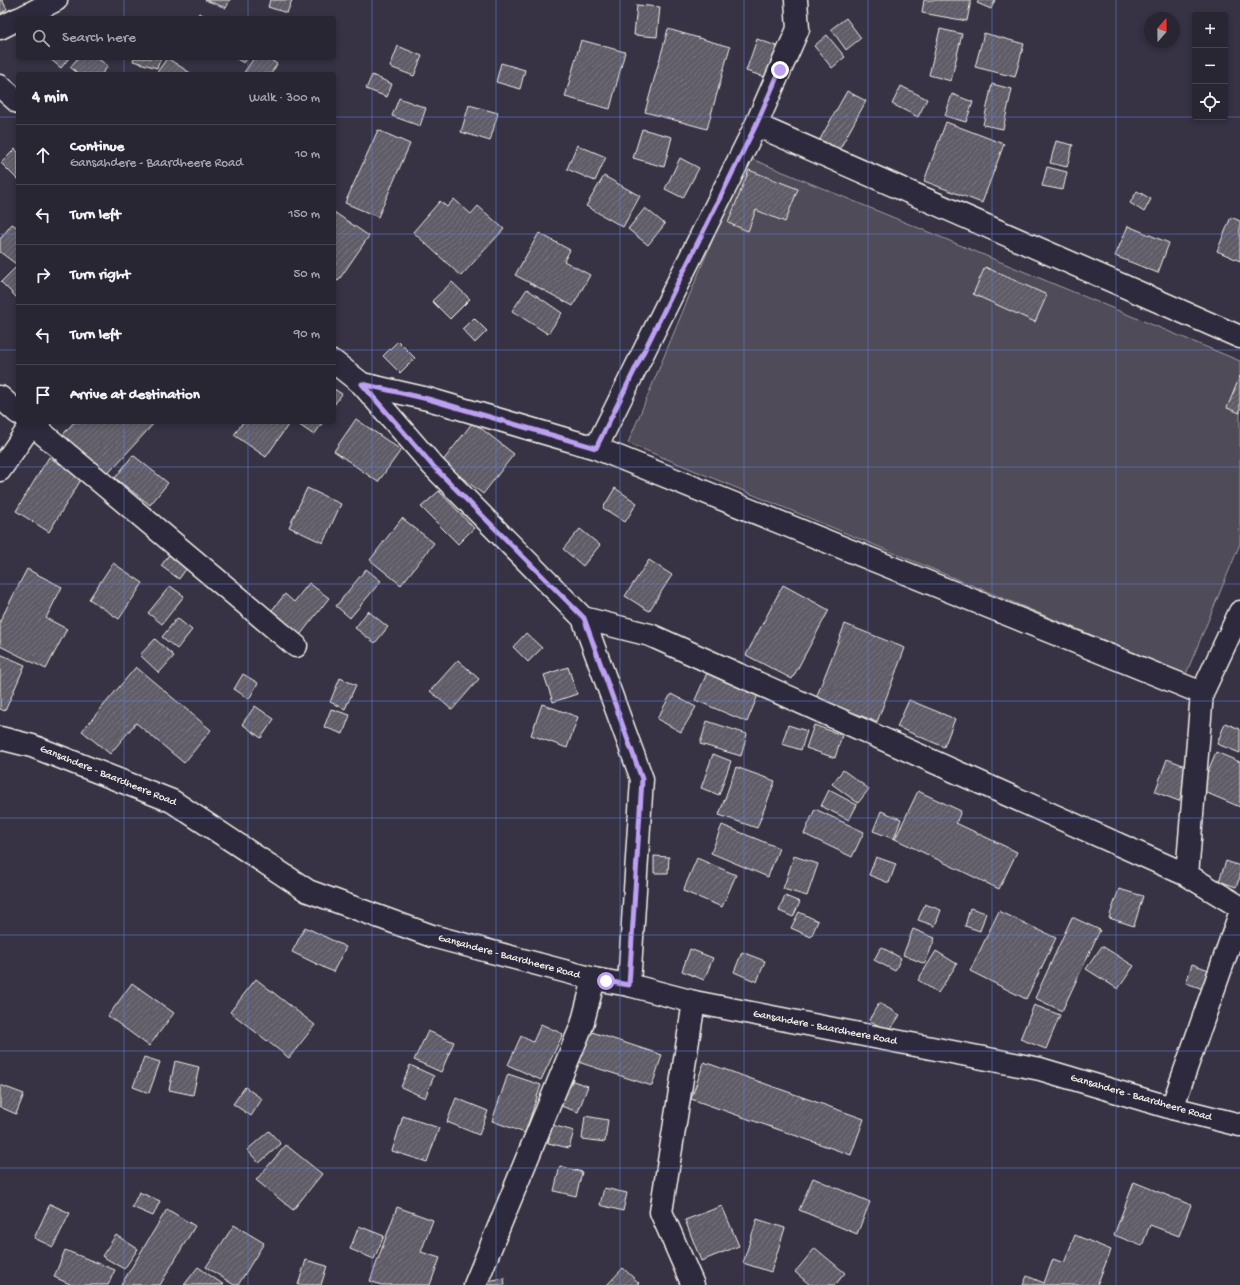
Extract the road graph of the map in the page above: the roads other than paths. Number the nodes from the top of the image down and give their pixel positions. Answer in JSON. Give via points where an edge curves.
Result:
{"nodes":[{"id":1,"x":56,"y":0,"type":"edge"},
{"id":2,"x":796,"y":0,"type":"edge"},
{"id":3,"x":25,"y":16,"type":"edge"},
{"id":4,"x":16,"y":20,"type":"edge"},
{"id":5,"x":0,"y":28,"type":"edge"},
{"id":6,"x":0,"y":86,"type":"edge"},
{"id":7,"x":16,"y":100,"type":"edge"},
{"id":8,"x":756,"y":125,"type":"junction"},
{"id":9,"x":1240,"y":337,"type":"edge"},
{"id":10,"x":336,"y":364,"type":"edge"},
{"id":11,"x":362,"y":384,"type":"junction"},
{"id":12,"x":0,"y":397,"type":"edge"},
{"id":13,"x":16,"y":410,"type":"edge"},
{"id":14,"x":26,"y":424,"type":"edge"},
{"id":15,"x":33,"y":424,"type":"edge"},
{"id":16,"x":596,"y":448,"type":"junction"},
{"id":17,"x":0,"y":470,"type":"edge"},
{"id":18,"x":1240,"y":612,"type":"edge"},
{"id":19,"x":584,"y":618,"type":"junction"},
{"id":20,"x":296,"y":646,"type":"dead end"},
{"id":21,"x":1202,"y":693,"type":"junction"},
{"id":22,"x":0,"y":738,"type":"edge"},
{"id":23,"x":1187,"y":874,"type":"junction"},
{"id":24,"x":1240,"y":907,"type":"edge"},
{"id":25,"x":1240,"y":914,"type":"edge"},
{"id":26,"x":594,"y":979,"type":"junction"},
{"id":27,"x":629,"y":985,"type":"junction"},
{"id":28,"x":694,"y":1002,"type":"junction"},
{"id":29,"x":1172,"y":1108,"type":"junction"},
{"id":30,"x":1240,"y":1125,"type":"edge"},
{"id":31,"x":475,"y":1285,"type":"edge"},
{"id":32,"x":693,"y":1285,"type":"edge"}],
"edges":[{"from":1,"to":3,"type":"street"},
{"from":2,"to":8,"type":"street","via":[[798,29]]},
{"from":4,"to":5,"type":"street"},
{"from":6,"to":7,"type":"street"},
{"from":8,"to":9,"type":"street"},
{"from":8,"to":16,"type":"street"},
{"from":10,"to":11,"type":"street"},
{"from":11,"to":16,"type":"street","via":[[428,399]]},
{"from":11,"to":19,"type":"street","via":[[433,466]]},
{"from":12,"to":13,"type":"street"},
{"from":14,"to":17,"type":"street"},
{"from":15,"to":20,"type":"street"},
{"from":16,"to":21,"type":"street"},
{"from":18,"to":21,"type":"street"},
{"from":19,"to":23,"type":"street","via":[[650,635]]},
{"from":19,"to":27,"type":"street","via":[[642,779]]},
{"from":21,"to":23,"type":"street"},
{"from":22,"to":26,"type":"street","name":"Gansahdere - Baardheere Road","via":[[32,746],[172,801],[308,891],[432,936]]},
{"from":23,"to":24,"type":"street"},
{"from":25,"to":29,"type":"street"},
{"from":26,"to":27,"type":"street","name":"Gansahdere - Baardheere Road"},
{"from":26,"to":31,"type":"street","via":[[582,1025]]},
{"from":27,"to":28,"type":"street","name":"Gansahdere - Baardheere Road"},
{"from":28,"to":29,"type":"street","name":"Gansahdere - Baardheere Road","via":[[1040,1069]]},
{"from":28,"to":32,"type":"street","via":[[661,1212]]},
{"from":29,"to":30,"type":"street","name":"Gansahdere - Baardheere Road"}]}
